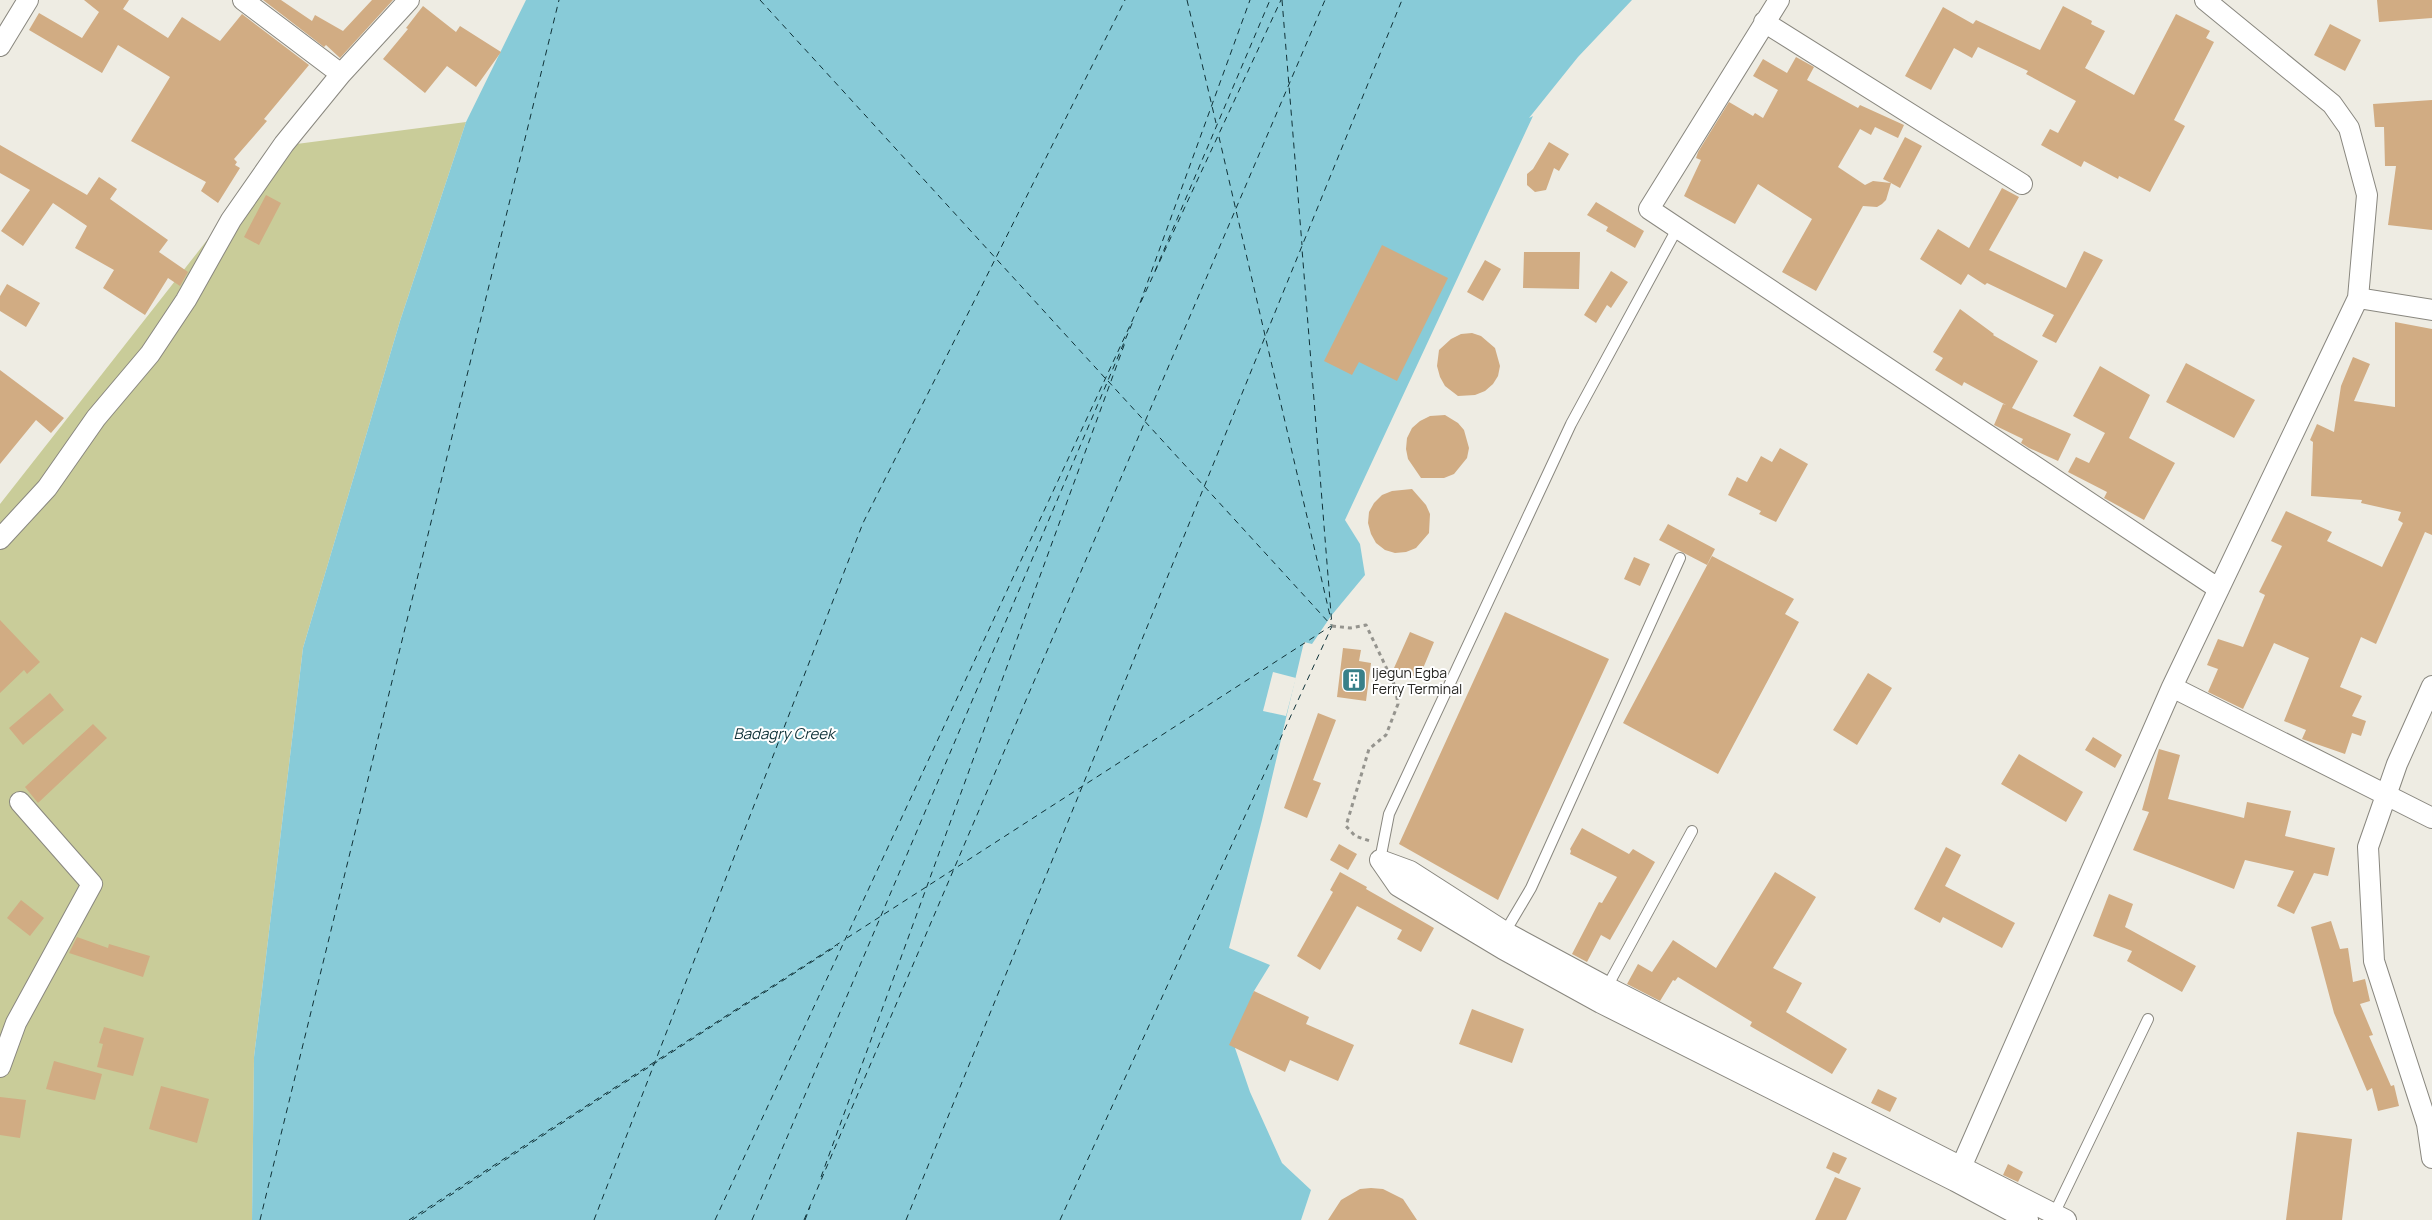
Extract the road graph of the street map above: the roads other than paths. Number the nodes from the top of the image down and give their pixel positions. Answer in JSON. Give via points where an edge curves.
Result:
{"nodes":[{"id":1,"x":28,"y":0,"type":"edge"},
{"id":2,"x":243,"y":0,"type":"edge"},
{"id":3,"x":409,"y":0,"type":"edge"},
{"id":4,"x":1779,"y":0,"type":"edge"},
{"id":5,"x":2205,"y":0,"type":"edge"},
{"id":6,"x":1764,"y":22,"type":"junction"},
{"id":7,"x":0,"y":46,"type":"edge"},
{"id":8,"x":341,"y":74,"type":"junction"},
{"id":9,"x":2022,"y":184,"type":"dead end"},
{"id":10,"x":1678,"y":227,"type":"junction"},
{"id":11,"x":2358,"y":298,"type":"junction"},
{"id":12,"x":2432,"y":310,"type":"edge"},
{"id":13,"x":0,"y":539,"type":"edge"},
{"id":14,"x":1680,"y":558,"type":"dead end"},
{"id":15,"x":2219,"y":589,"type":"junction"},
{"id":16,"x":2432,"y":686,"type":"edge"},
{"id":17,"x":2172,"y":687,"type":"junction"},
{"id":18,"x":2387,"y":794,"type":"junction"},
{"id":19,"x":20,"y":802,"type":"dead end"},
{"id":20,"x":2432,"y":818,"type":"edge"},
{"id":21,"x":1692,"y":830,"type":"dead end"},
{"id":22,"x":1381,"y":853,"type":"junction"},
{"id":23,"x":1505,"y":932,"type":"junction"},
{"id":24,"x":1607,"y":987,"type":"junction"},
{"id":25,"x":2148,"y":1019,"type":"dead end"},
{"id":26,"x":0,"y":1067,"type":"edge"},
{"id":27,"x":2430,"y":1125,"type":"edge"},
{"id":28,"x":2432,"y":1158,"type":"edge"},
{"id":29,"x":1959,"y":1174,"type":"junction"},
{"id":30,"x":2060,"y":1217,"type":"edge"},
{"id":31,"x":2028,"y":1220,"type":"edge"}],
"edges":[{"from":1,"to":7,"type":"street"},
{"from":2,"to":8,"type":"street"},
{"from":3,"to":8,"type":"street"},
{"from":4,"to":6,"type":"street"},
{"from":5,"to":11,"type":"street","via":[[2332,104],[2349,128],[2367,195]]},
{"from":6,"to":9,"type":"street"},
{"from":6,"to":10,"type":"street","via":[[1649,209]]},
{"from":8,"to":13,"type":"street","via":[[284,144],[231,220],[186,300],[150,354],[96,418],[47,488]]},
{"from":10,"to":15,"type":"street"},
{"from":10,"to":22,"type":"lane","via":[[1571,424],[1389,814]]},
{"from":11,"to":12,"type":"street"},
{"from":11,"to":15,"type":"street"},
{"from":14,"to":23,"type":"lane","via":[[1531,888]]},
{"from":15,"to":17,"type":"street"},
{"from":16,"to":18,"type":"street"},
{"from":17,"to":18,"type":"street"},
{"from":17,"to":29,"type":"street"},
{"from":18,"to":20,"type":"street"},
{"from":18,"to":27,"type":"street","via":[[2368,847],[2374,961]]},
{"from":19,"to":26,"type":"street","via":[[92,884],[16,1022]]},
{"from":21,"to":24,"type":"lane"},
{"from":22,"to":23,"type":"street"},
{"from":22,"to":29,"type":"street","via":[[1398,886],[1503,949],[1601,1003]]},
{"from":23,"to":24,"type":"street"},
{"from":24,"to":29,"type":"street"},
{"from":25,"to":30,"type":"lane"},
{"from":27,"to":28,"type":"street"},
{"from":29,"to":30,"type":"street"},
{"from":29,"to":31,"type":"street"}]}
